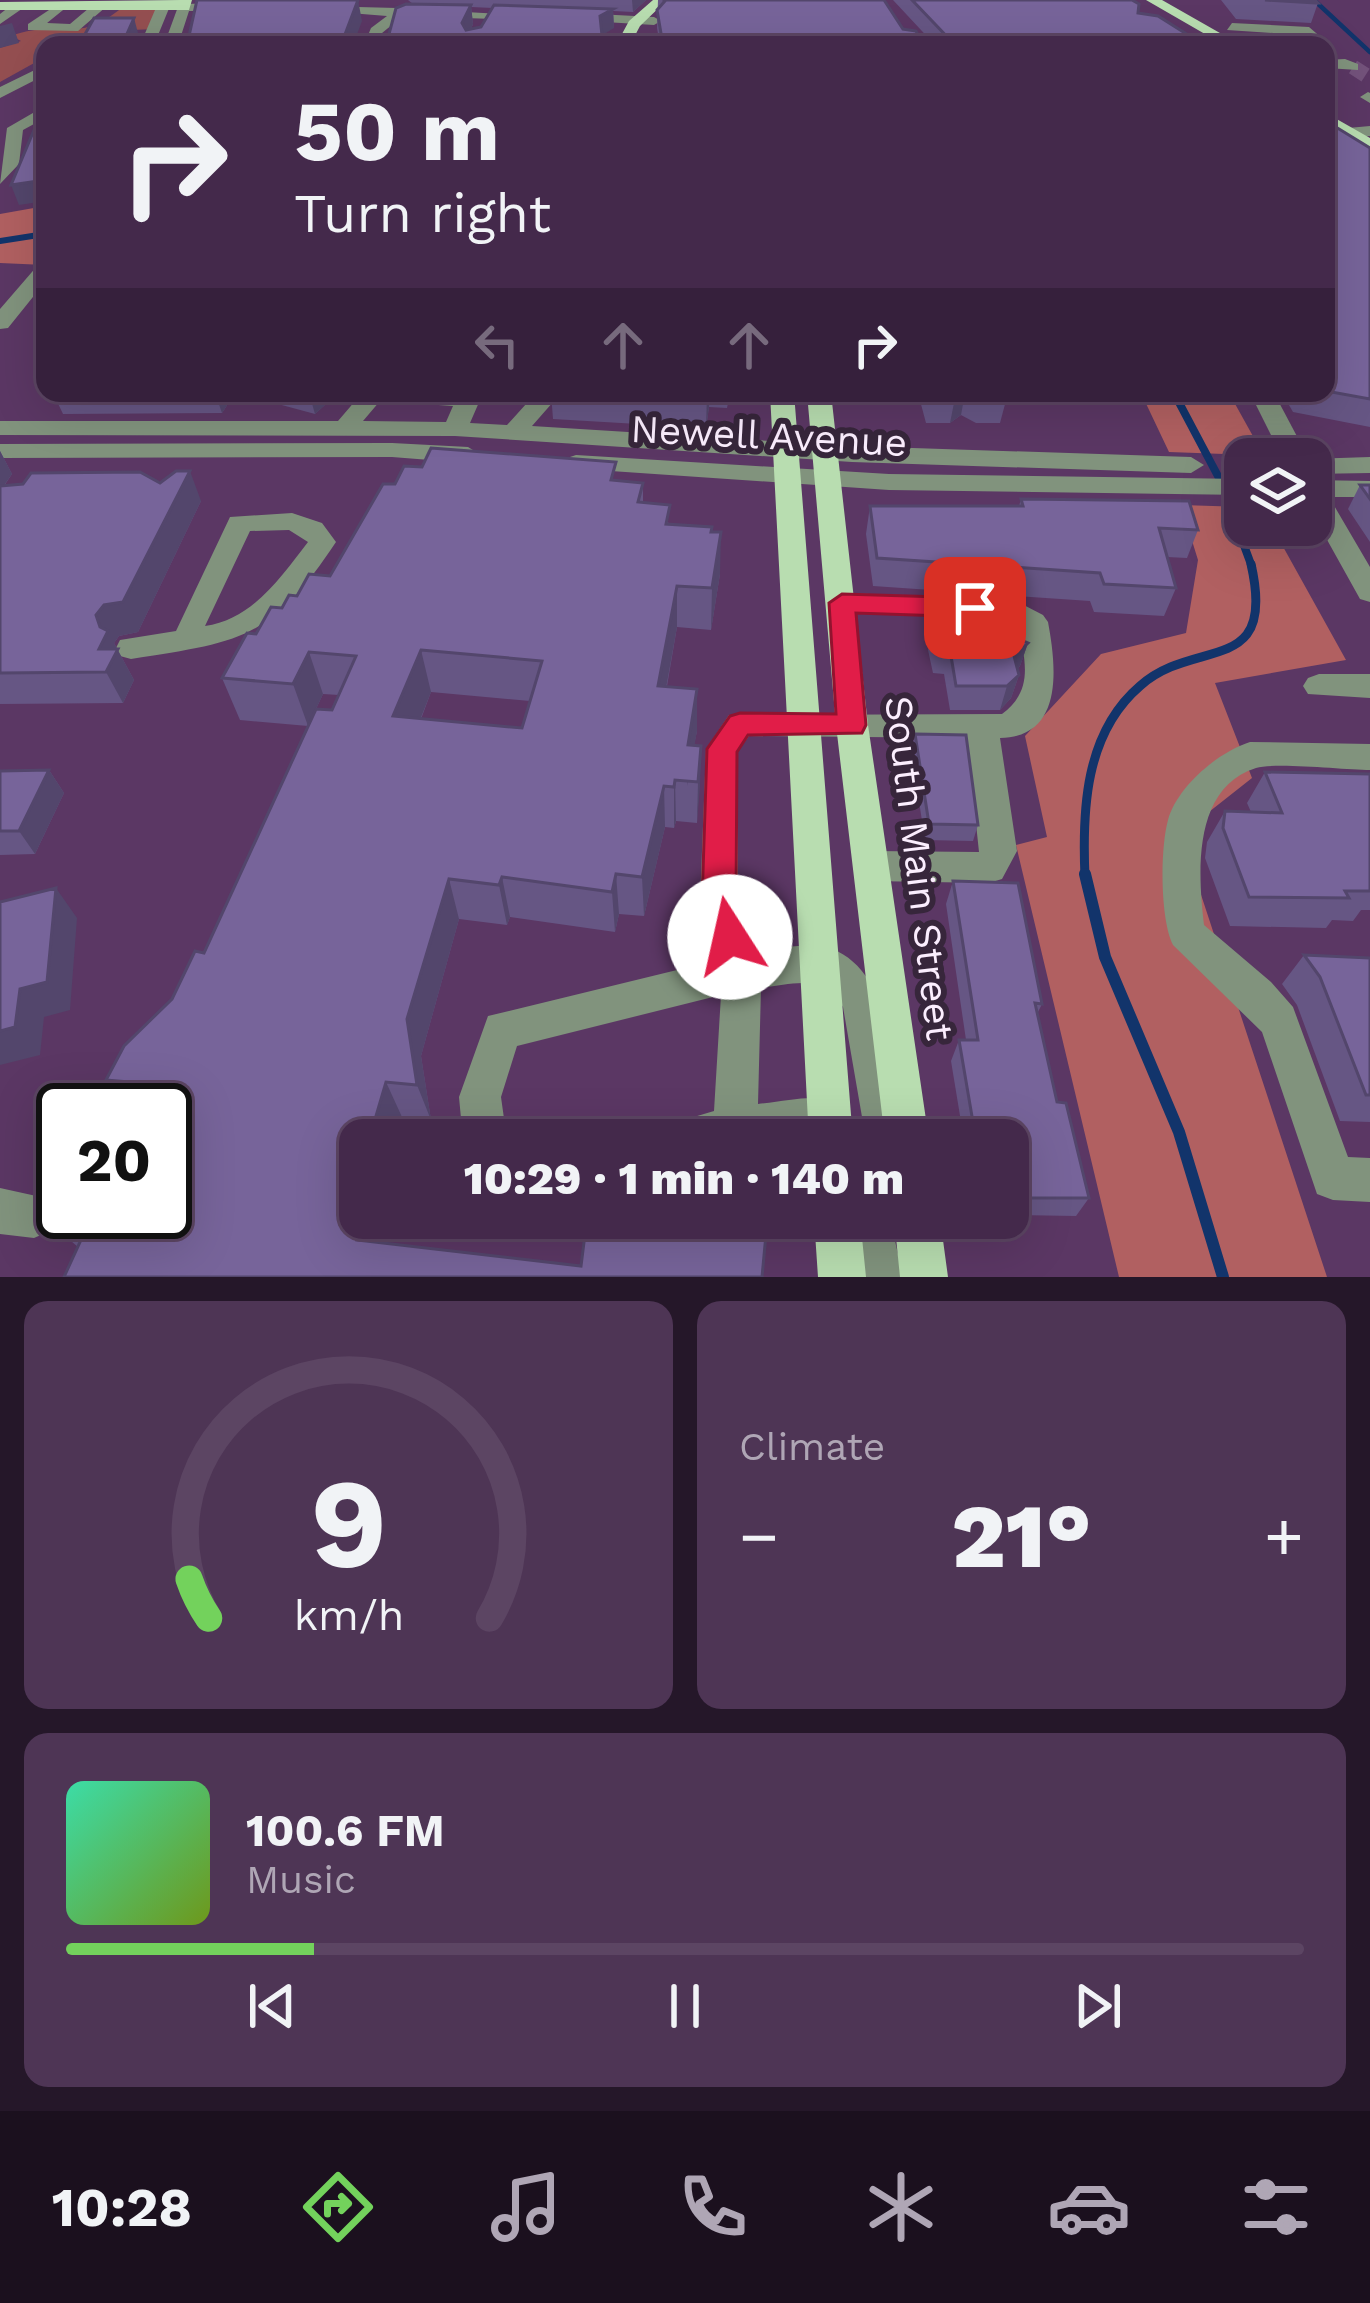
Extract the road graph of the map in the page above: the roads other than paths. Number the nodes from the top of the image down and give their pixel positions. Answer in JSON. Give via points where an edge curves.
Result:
{"nodes":[{"id":1,"x":418,"y":0,"type":"edge"},
{"id":2,"x":662,"y":0,"type":"edge"},
{"id":3,"x":680,"y":0,"type":"edge"},
{"id":4,"x":110,"y":2,"type":"edge"},
{"id":5,"x":164,"y":2,"type":"edge"},
{"id":6,"x":186,"y":2,"type":"edge"},
{"id":7,"x":1145,"y":2,"type":"edge"},
{"id":8,"x":0,"y":3,"type":"edge"},
{"id":9,"x":19,"y":6,"type":"junction"},
{"id":10,"x":61,"y":6,"type":"junction"},
{"id":11,"x":250,"y":6,"type":"edge"},
{"id":12,"x":490,"y":7,"type":"edge"},
{"id":13,"x":308,"y":8,"type":"edge"},
{"id":14,"x":468,"y":9,"type":"edge"},
{"id":15,"x":400,"y":11,"type":"junction"},
{"id":16,"x":538,"y":14,"type":"edge"},
{"id":17,"x":559,"y":17,"type":"edge"},
{"id":18,"x":647,"y":21,"type":"junction"},
{"id":19,"x":0,"y":22,"type":"edge"},
{"id":20,"x":1177,"y":24,"type":"junction"},
{"id":21,"x":1160,"y":26,"type":"edge"},
{"id":22,"x":33,"y":27,"type":"junction"},
{"id":23,"x":1232,"y":27,"type":"dead end"},
{"id":24,"x":151,"y":36,"type":"edge"},
{"id":25,"x":174,"y":36,"type":"edge"},
{"id":26,"x":374,"y":36,"type":"edge"},
{"id":27,"x":477,"y":36,"type":"edge"},
{"id":28,"x":632,"y":36,"type":"edge"},
{"id":29,"x":644,"y":36,"type":"edge"},
{"id":30,"x":1195,"y":36,"type":"edge"},
{"id":31,"x":1215,"y":36,"type":"edge"},
{"id":32,"x":1313,"y":36,"type":"edge"},
{"id":33,"x":1335,"y":58,"type":"edge"},
{"id":34,"x":1353,"y":67,"type":"tunnel mouth"},
{"id":35,"x":36,"y":74,"type":"edge"},
{"id":36,"x":0,"y":93,"type":"edge"},
{"id":37,"x":36,"y":98,"type":"edge"},
{"id":38,"x":1335,"y":107,"type":"edge"},
{"id":39,"x":1335,"y":121,"type":"edge"},
{"id":40,"x":1364,"y":130,"type":"edge"},
{"id":41,"x":15,"y":139,"type":"edge"},
{"id":42,"x":1370,"y":145,"type":"edge"},
{"id":43,"x":0,"y":179,"type":"edge"},
{"id":44,"x":36,"y":280,"type":"edge"},
{"id":45,"x":0,"y":322,"type":"edge"},
{"id":46,"x":365,"y":402,"type":"edge"},
{"id":47,"x":467,"y":402,"type":"edge"},
{"id":48,"x":541,"y":402,"type":"edge"},
{"id":49,"x":782,"y":402,"type":"edge"},
{"id":50,"x":820,"y":402,"type":"edge"},
{"id":51,"x":1267,"y":402,"type":"edge"},
{"id":52,"x":348,"y":426,"type":"junction"},
{"id":53,"x":0,"y":428,"type":"edge"},
{"id":54,"x":44,"y":429,"type":"junction"},
{"id":55,"x":455,"y":429,"type":"junction"},
{"id":56,"x":513,"y":433,"type":"junction"},
{"id":57,"x":1285,"y":438,"type":"edge"},
{"id":58,"x":196,"y":450,"type":"junction"},
{"id":59,"x":0,"y":451,"type":"edge"},
{"id":60,"x":784,"y":463,"type":"junction"},
{"id":61,"x":823,"y":464,"type":"junction"},
{"id":62,"x":1370,"y":465,"type":"edge"},
{"id":63,"x":1332,"y":466,"type":"edge"},
{"id":64,"x":1224,"y":472,"type":"edge"},
{"id":65,"x":29,"y":480,"type":"edge"},
{"id":66,"x":889,"y":482,"type":"junction"},
{"id":67,"x":179,"y":483,"type":"edge"},
{"id":68,"x":1157,"y":486,"type":"junction"},
{"id":69,"x":1224,"y":487,"type":"edge"},
{"id":70,"x":1332,"y":488,"type":"edge"},
{"id":71,"x":1370,"y":489,"type":"edge"},
{"id":72,"x":904,"y":512,"type":"edge"},
{"id":73,"x":1332,"y":525,"type":"edge"},
{"id":74,"x":1370,"y":592,"type":"edge"},
{"id":75,"x":842,"y":603,"type":"junction"},
{"id":76,"x":199,"y":638,"type":"junction"},
{"id":77,"x":131,"y":648,"type":"dead end"},
{"id":78,"x":1319,"y":686,"type":"dead end"},
{"id":79,"x":1370,"y":686,"type":"edge"},
{"id":80,"x":801,"y":725,"type":"junction"},
{"id":81,"x":851,"y":725,"type":"junction"},
{"id":82,"x":982,"y":726,"type":"junction"},
{"id":83,"x":1370,"y":757,"type":"edge"},
{"id":84,"x":871,"y":866,"type":"junction"},
{"id":85,"x":819,"y":963,"type":"junction"},
{"id":86,"x":741,"y":972,"type":"junction"},
{"id":87,"x":483,"y":1119,"type":"edge"},
{"id":88,"x":735,"y":1119,"type":"edge"},
{"id":89,"x":834,"y":1119,"type":"edge"},
{"id":90,"x":884,"y":1119,"type":"edge"},
{"id":91,"x":904,"y":1119,"type":"edge"},
{"id":92,"x":1370,"y":1180,"type":"edge"},
{"id":93,"x":839,"y":1239,"type":"edge"},
{"id":94,"x":871,"y":1239,"type":"edge"},
{"id":95,"x":919,"y":1239,"type":"edge"},
{"id":96,"x":842,"y":1277,"type":"edge"},
{"id":97,"x":879,"y":1277,"type":"edge"},
{"id":98,"x":924,"y":1277,"type":"edge"}],
"edges":[{"from":1,"to":15,"type":"street"},
{"from":2,"to":18,"type":"main road"},
{"from":3,"to":18,"type":"main road"},
{"from":4,"to":5,"type":"main road"},
{"from":4,"to":8,"type":"main road"},
{"from":4,"to":10,"type":"main road"},
{"from":4,"to":22,"type":"street","via":[[73,28]]},
{"from":5,"to":6,"type":"main road"},
{"from":5,"to":24,"type":"street"},
{"from":6,"to":11,"type":"street"},
{"from":6,"to":25,"type":"street"},
{"from":7,"to":20,"type":"main road"},
{"from":7,"to":31,"type":"main road"},
{"from":8,"to":9,"type":"main road"},
{"from":9,"to":10,"type":"main road"},
{"from":9,"to":19,"type":"street"},
{"from":10,"to":22,"type":"street"},
{"from":12,"to":14,"type":"street"},
{"from":12,"to":16,"type":"street"},
{"from":12,"to":27,"type":"street"},
{"from":13,"to":15,"type":"street"},
{"from":14,"to":15,"type":"street"},
{"from":15,"to":26,"type":"street"},
{"from":17,"to":18,"type":"street"},
{"from":18,"to":28,"type":"main road"},
{"from":18,"to":29,"type":"main road"},
{"from":19,"to":22,"type":"street"},
{"from":20,"to":21,"type":"street"},
{"from":20,"to":30,"type":"main road"},
{"from":23,"to":32,"type":"street"},
{"from":33,"to":34,"type":"street"},
{"from":35,"to":36,"type":"street"},
{"from":36,"to":37,"type":"street"},
{"from":38,"to":40,"type":"main road"},
{"from":39,"to":40,"type":"main road"},
{"from":40,"to":42,"type":"main road"},
{"from":41,"to":43,"type":"street"},
{"from":44,"to":45,"type":"street"},
{"from":46,"to":52,"type":"street"},
{"from":47,"to":55,"type":"street"},
{"from":48,"to":56,"type":"street"},
{"from":49,"to":60,"type":"main road"},
{"from":50,"to":61,"type":"main road","name":"South Main Street"},
{"from":51,"to":57,"type":"street"},
{"from":52,"to":54,"type":"street","name":"Newell Avenue"},
{"from":52,"to":55,"type":"street","name":"Newell Avenue"},
{"from":53,"to":54,"type":"street","name":"Newell Avenue"},
{"from":54,"to":58,"type":"street","name":"Newell Avenue"},
{"from":54,"to":59,"type":"street","name":"Newell Avenue"},
{"from":54,"to":65,"type":"street"},
{"from":55,"to":56,"type":"street","name":"Newell Avenue"},
{"from":56,"to":60,"type":"street","name":"Newell Avenue"},
{"from":58,"to":60,"type":"street","name":"Newell Avenue"},
{"from":58,"to":67,"type":"street"},
{"from":60,"to":61,"type":"street","name":"Newell Avenue"},
{"from":60,"to":80,"type":"main road"},
{"from":61,"to":66,"type":"street","name":"Newell Avenue"},
{"from":61,"to":68,"type":"street","name":"Newell Avenue"},
{"from":61,"to":75,"type":"main road","name":"South Main Street"},
{"from":62,"to":63,"type":"street"},
{"from":64,"to":68,"type":"street","name":"Newell Avenue"},
{"from":66,"to":68,"type":"street","name":"Newell Avenue"},
{"from":66,"to":72,"type":"street"},
{"from":68,"to":69,"type":"street","name":"Newell Avenue"},
{"from":70,"to":71,"type":"street"},
{"from":73,"to":74,"type":"street"},
{"from":75,"to":81,"type":"main road","name":"South Main Street"},
{"from":75,"to":82,"type":"street","via":[[1012,609],[1033,622],[1043,687],[1031,711],[1009,725]]},
{"from":76,"to":76,"type":"street","via":[[267,613],[320,536],[292,521],[240,523],[189,628]]},
{"from":76,"to":77,"type":"street"},
{"from":78,"to":79,"type":"street"},
{"from":80,"to":81,"type":"street"},
{"from":80,"to":85,"type":"main road"},
{"from":80,"to":86,"type":"street","via":[[740,724],[722,749],[719,902]]},
{"from":81,"to":82,"type":"street"},
{"from":81,"to":84,"type":"main road","name":"South Main Street"},
{"from":82,"to":84,"type":"street","via":[[999,851],[989,868]]},
{"from":83,"to":92,"type":"street","via":[[1250,755],[1214,780],[1185,821],[1182,896],[1186,933],[1279,1022],[1333,1178]]},
{"from":84,"to":91,"type":"main road","name":"South Main Street"},
{"from":85,"to":86,"type":"street"},
{"from":85,"to":89,"type":"main road"},
{"from":85,"to":90,"type":"street","via":[[848,978],[862,1003]]},
{"from":86,"to":87,"type":"street","via":[[502,1030],[480,1097]]},
{"from":86,"to":88,"type":"street"},
{"from":93,"to":96,"type":"main road"},
{"from":94,"to":97,"type":"street"},
{"from":95,"to":98,"type":"main road"}]}
